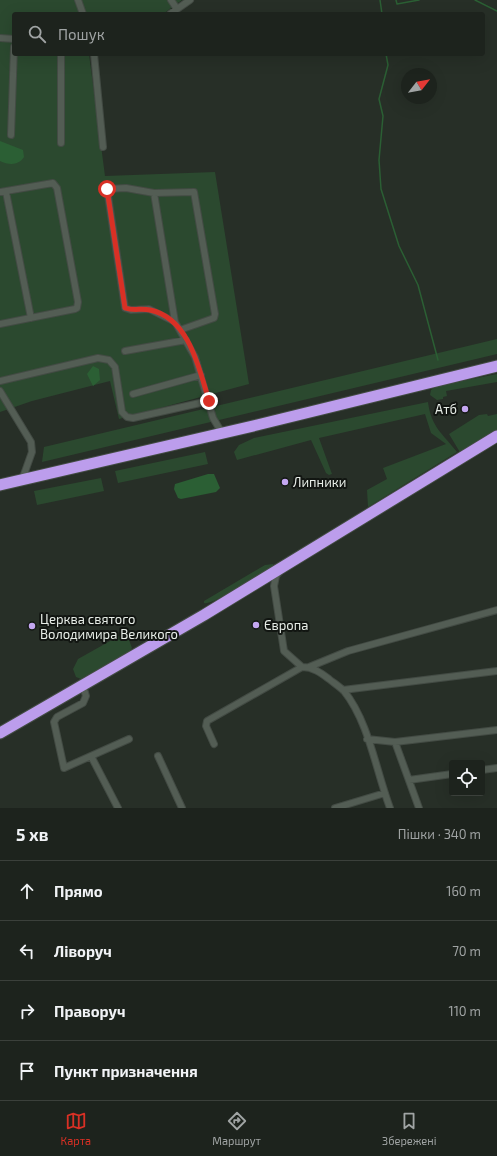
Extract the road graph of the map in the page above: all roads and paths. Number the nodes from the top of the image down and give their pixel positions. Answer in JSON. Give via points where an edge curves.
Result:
{"nodes":[{"id":1,"x":78,"y":0,"type":"edge"},
{"id":2,"x":171,"y":0,"type":"edge"},
{"id":3,"x":190,"y":0,"type":"edge"},
{"id":4,"x":176,"y":10,"type":"junction"},
{"id":5,"x":82,"y":12,"type":"edge"},
{"id":6,"x":173,"y":12,"type":"edge"},
{"id":7,"x":0,"y":38,"type":"edge"},
{"id":8,"x":12,"y":39,"type":"edge"},
{"id":9,"x":14,"y":56,"type":"edge"},
{"id":10,"x":61,"y":56,"type":"edge"},
{"id":11,"x":94,"y":56,"type":"edge"},
{"id":12,"x":11,"y":134,"type":"dead end"},
{"id":13,"x":61,"y":144,"type":"dead end"},
{"id":14,"x":103,"y":147,"type":"dead end"},
{"id":15,"x":3,"y":192,"type":"edge"},
{"id":16,"x":154,"y":193,"type":"junction"},
{"id":17,"x":30,"y":318,"type":"junction"},
{"id":18,"x":175,"y":322,"type":"junction"},
{"id":19,"x":0,"y":324,"type":"edge"},
{"id":20,"x":180,"y":330,"type":"junction"},
{"id":21,"x":186,"y":340,"type":"junction"},
{"id":22,"x":125,"y":351,"type":"dead end"},
{"id":23,"x":497,"y":366,"type":"edge"},
{"id":24,"x":201,"y":375,"type":"junction"},
{"id":25,"x":0,"y":381,"type":"edge"},
{"id":26,"x":0,"y":391,"type":"edge"},
{"id":27,"x":133,"y":394,"type":"dead end"},
{"id":28,"x":209,"y":401,"type":"junction"},
{"id":29,"x":222,"y":433,"type":"junction"},
{"id":30,"x":497,"y":436,"type":"edge"},
{"id":31,"x":22,"y":480,"type":"junction"},
{"id":32,"x":0,"y":485,"type":"edge"},
{"id":33,"x":282,"y":568,"type":"junction"},
{"id":34,"x":260,"y":581,"type":"junction"},
{"id":35,"x":274,"y":586,"type":"junction"},
{"id":36,"x":497,"y":610,"type":"edge"},
{"id":37,"x":302,"y":667,"type":"junction"},
{"id":38,"x":309,"y":667,"type":"junction"},
{"id":39,"x":497,"y":671,"type":"edge"},
{"id":40,"x":83,"y":686,"type":"junction"},
{"id":41,"x":343,"y":690,"type":"junction"},
{"id":42,"x":497,"y":730,"type":"edge"},
{"id":43,"x":0,"y":733,"type":"edge"},
{"id":44,"x":129,"y":739,"type":"dead end"},
{"id":45,"x":367,"y":739,"type":"junction"},
{"id":46,"x":395,"y":742,"type":"junction"},
{"id":47,"x":214,"y":744,"type":"dead end"},
{"id":48,"x":91,"y":756,"type":"junction"},
{"id":49,"x":158,"y":756,"type":"dead end"},
{"id":50,"x":497,"y":768,"type":"edge"},
{"id":51,"x":485,"y":770,"type":"edge"},
{"id":52,"x":449,"y":774,"type":"edge"},
{"id":53,"x":409,"y":780,"type":"junction"},
{"id":54,"x":385,"y":793,"type":"junction"},
{"id":55,"x":360,"y":805,"type":"edge"},
{"id":56,"x":118,"y":808,"type":"edge"},
{"id":57,"x":182,"y":808,"type":"edge"},
{"id":58,"x":334,"y":808,"type":"edge"},
{"id":59,"x":390,"y":808,"type":"edge"},
{"id":60,"x":419,"y":808,"type":"edge"}],
"edges":[{"from":1,"to":5,"type":"street"},
{"from":2,"to":4,"type":"street"},
{"from":3,"to":4,"type":"street"},
{"from":4,"to":6,"type":"street"},
{"from":7,"to":8,"type":"street"},
{"from":9,"to":12,"type":"street"},
{"from":10,"to":13,"type":"street"},
{"from":11,"to":14,"type":"street"},
{"from":15,"to":17,"type":"street"},
{"from":15,"to":17,"type":"street","via":[[53,183],[57,188],[77,308]]},
{"from":16,"to":18,"type":"street"},
{"from":16,"to":18,"type":"street","via":[[126,188],[107,189],[125,308],[149,309]]},
{"from":16,"to":20,"type":"street","via":[[196,194],[214,318]]},
{"from":17,"to":19,"type":"street"},
{"from":18,"to":20,"type":"street"},
{"from":20,"to":21,"type":"street"},
{"from":21,"to":22,"type":"street"},
{"from":21,"to":24,"type":"street"},
{"from":23,"to":29,"type":"highway"},
{"from":24,"to":27,"type":"street"},
{"from":24,"to":28,"type":"street"},
{"from":25,"to":28,"type":"street","via":[[98,358],[109,360],[115,367],[122,412],[127,417],[133,418]]},
{"from":26,"to":31,"type":"street","via":[[31,442],[32,452]]},
{"from":28,"to":29,"type":"street","via":[[213,418]]},
{"from":29,"to":31,"type":"highway"},
{"from":30,"to":33,"type":"highway"},
{"from":31,"to":32,"type":"highway"},
{"from":33,"to":34,"type":"highway"},
{"from":33,"to":35,"type":"street","via":[[276,576]]},
{"from":34,"to":35,"type":"street"},
{"from":34,"to":40,"type":"highway"},
{"from":35,"to":37,"type":"street","via":[[284,651]]},
{"from":36,"to":38,"type":"street","via":[[348,651]]},
{"from":37,"to":38,"type":"street"},
{"from":37,"to":47,"type":"street","via":[[207,721],[206,726]]},
{"from":38,"to":41,"type":"street","via":[[320,672]]},
{"from":39,"to":41,"type":"street"},
{"from":40,"to":43,"type":"highway"},
{"from":40,"to":48,"type":"street","via":[[86,696],[83,703],[57,717],[54,724],[64,768]]},
{"from":41,"to":45,"type":"street","via":[[359,716]]},
{"from":42,"to":46,"type":"street"},
{"from":44,"to":48,"type":"street"},
{"from":45,"to":46,"type":"street"},
{"from":45,"to":54,"type":"street"},
{"from":46,"to":53,"type":"street"},
{"from":48,"to":56,"type":"street"},
{"from":49,"to":57,"type":"street"},
{"from":50,"to":51,"type":"street"},
{"from":52,"to":53,"type":"street"},
{"from":53,"to":60,"type":"street"},
{"from":54,"to":55,"type":"street"},
{"from":54,"to":59,"type":"street"},
{"from":55,"to":58,"type":"street"}]}
